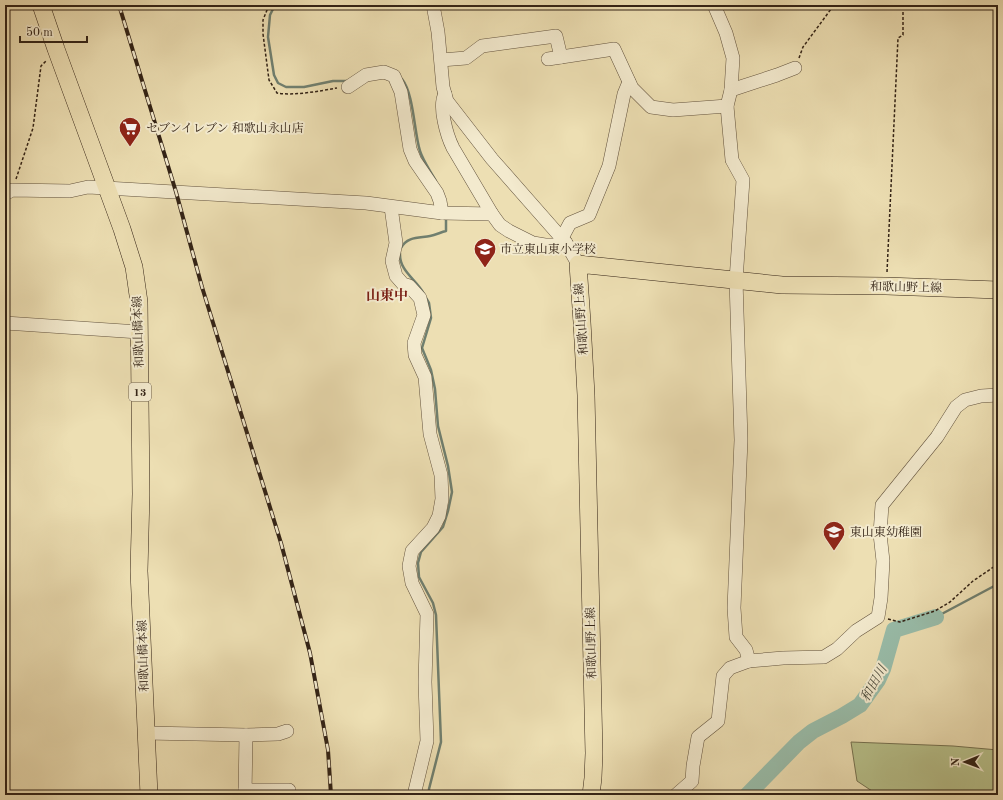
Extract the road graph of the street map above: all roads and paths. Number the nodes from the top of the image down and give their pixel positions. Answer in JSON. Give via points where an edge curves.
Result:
{"nodes":[{"id":1,"x":41,"y":5,"type":"edge"},
{"id":2,"x":269,"y":5,"type":"edge"},
{"id":3,"x":433,"y":5,"type":"edge"},
{"id":4,"x":714,"y":5,"type":"edge"},
{"id":5,"x":834,"y":5,"type":"edge"},
{"id":6,"x":903,"y":5,"type":"edge"},
{"id":7,"x":56,"y":49,"type":"junction"},
{"id":8,"x":561,"y":57,"type":"junction"},
{"id":9,"x":548,"y":59,"type":"dead end"},
{"id":10,"x":441,"y":60,"type":"junction"},
{"id":11,"x":795,"y":68,"type":"joint"},
{"id":12,"x":629,"y":82,"type":"junction"},
{"id":13,"x":348,"y":87,"type":"joint"},
{"id":14,"x":731,"y":90,"type":"junction"},
{"id":15,"x":445,"y":94,"type":"junction"},
{"id":16,"x":727,"y":106,"type":"junction"},
{"id":17,"x":106,"y":188,"type":"junction"},
{"id":18,"x":9,"y":192,"type":"edge"},
{"id":19,"x":391,"y":207,"type":"junction"},
{"id":20,"x":442,"y":213,"type":"junction"},
{"id":21,"x":492,"y":214,"type":"junction"},
{"id":22,"x":564,"y":241,"type":"junction"},
{"id":23,"x":578,"y":264,"type":"junction"},
{"id":24,"x":736,"y":280,"type":"junction"},
{"id":25,"x":886,"y":286,"type":"junction"},
{"id":26,"x":998,"y":290,"type":"edge"},
{"id":27,"x":5,"y":323,"type":"edge"},
{"id":28,"x":139,"y":332,"type":"junction"},
{"id":29,"x":998,"y":395,"type":"edge"},
{"id":30,"x":998,"y":564,"type":"edge"},
{"id":31,"x":878,"y":617,"type":"junction"},
{"id":32,"x":749,"y":661,"type":"junction"},
{"id":33,"x":287,"y":731,"type":"dead end"},
{"id":34,"x":146,"y":733,"type":"junction"},
{"id":35,"x":246,"y":735,"type":"junction"},
{"id":36,"x":245,"y":792,"type":"edge"},
{"id":37,"x":149,"y":795,"type":"edge"},
{"id":38,"x":289,"y":795,"type":"edge"},
{"id":39,"x":414,"y":795,"type":"edge"},
{"id":40,"x":591,"y":795,"type":"edge"},
{"id":41,"x":676,"y":795,"type":"edge"}],
"edges":[{"from":1,"to":7,"type":"main road","name":"和歌山橋本線","number":"13"},
{"from":2,"to":13,"type":"path","via":[[263,20],[263,34],[269,80],[277,93],[314,92]]},
{"from":3,"to":10,"type":"street"},
{"from":4,"to":14,"type":"street","via":[[733,58]]},
{"from":5,"to":11,"type":"path","via":[[803,47]]},
{"from":6,"to":25,"type":"path","via":[[903,35],[898,38]]},
{"from":7,"to":17,"type":"main road","name":"和歌山橋本線","number":"13"},
{"from":7,"to":18,"type":"path","via":[[41,66],[33,128]]},
{"from":8,"to":9,"type":"street"},
{"from":8,"to":10,"type":"street","via":[[556,36],[482,46],[466,58]]},
{"from":8,"to":12,"type":"street","via":[[614,49]]},
{"from":10,"to":15,"type":"street"},
{"from":11,"to":14,"type":"street"},
{"from":12,"to":16,"type":"street","via":[[651,107],[673,110]]},
{"from":12,"to":22,"type":"street","via":[[624,94],[609,166],[589,215],[570,224]]},
{"from":13,"to":20,"type":"street","via":[[366,75],[384,72],[394,76],[401,92],[410,149],[415,161],[437,193]]},
{"from":14,"to":16,"type":"street"},
{"from":15,"to":21,"type":"street","via":[[442,98],[442,110],[448,138]]},
{"from":15,"to":22,"type":"street","via":[[447,101],[492,160]]},
{"from":16,"to":24,"type":"street","via":[[732,160],[743,180]]},
{"from":17,"to":18,"type":"street"},
{"from":17,"to":19,"type":"street","via":[[366,203]]},
{"from":17,"to":28,"type":"main road","name":"和歌山橋本線","number":"13","via":[[134,267],[139,302]]},
{"from":19,"to":20,"type":"street"},
{"from":19,"to":39,"type":"street","via":[[396,243],[392,261],[396,276],[420,298],[424,315],[414,343],[415,355],[425,377],[430,434],[441,476],[442,499],[439,516],[433,528],[412,551],[409,566],[412,583],[427,614],[427,741]]},
{"from":20,"to":21,"type":"street"},
{"from":21,"to":22,"type":"street","via":[[500,225],[533,244],[557,245]]},
{"from":22,"to":23,"type":"street"},
{"from":23,"to":24,"type":"main road","name":"和歌山野上線"},
{"from":23,"to":40,"type":"main road","name":"和歌山野上線","via":[[586,411],[594,753]]},
{"from":24,"to":25,"type":"main road","name":"和歌山野上線","via":[[782,285]]},
{"from":24,"to":32,"type":"street","via":[[741,440],[734,608],[736,638],[746,650]]},
{"from":25,"to":26,"type":"main road","name":"和歌山野上線"},
{"from":27,"to":28,"type":"street"},
{"from":28,"to":34,"type":"main road","name":"和歌山橋本線","number":"13","via":[[139,571]]},
{"from":29,"to":31,"type":"street","via":[[965,400],[956,407],[937,437],[882,505],[880,534],[883,561]]},
{"from":30,"to":31,"type":"path","via":[[935,611],[900,622]]},
{"from":31,"to":32,"type":"street","via":[[856,630],[837,649],[824,657]]},
{"from":32,"to":41,"type":"street","via":[[730,668],[723,676],[718,721],[698,737],[692,781]]},
{"from":33,"to":35,"type":"street","via":[[278,734]]},
{"from":34,"to":35,"type":"street"},
{"from":34,"to":37,"type":"main road","name":"和歌山橋本線","number":"13"},
{"from":35,"to":36,"type":"street"},
{"from":36,"to":38,"type":"street","via":[[289,790]]}]}
